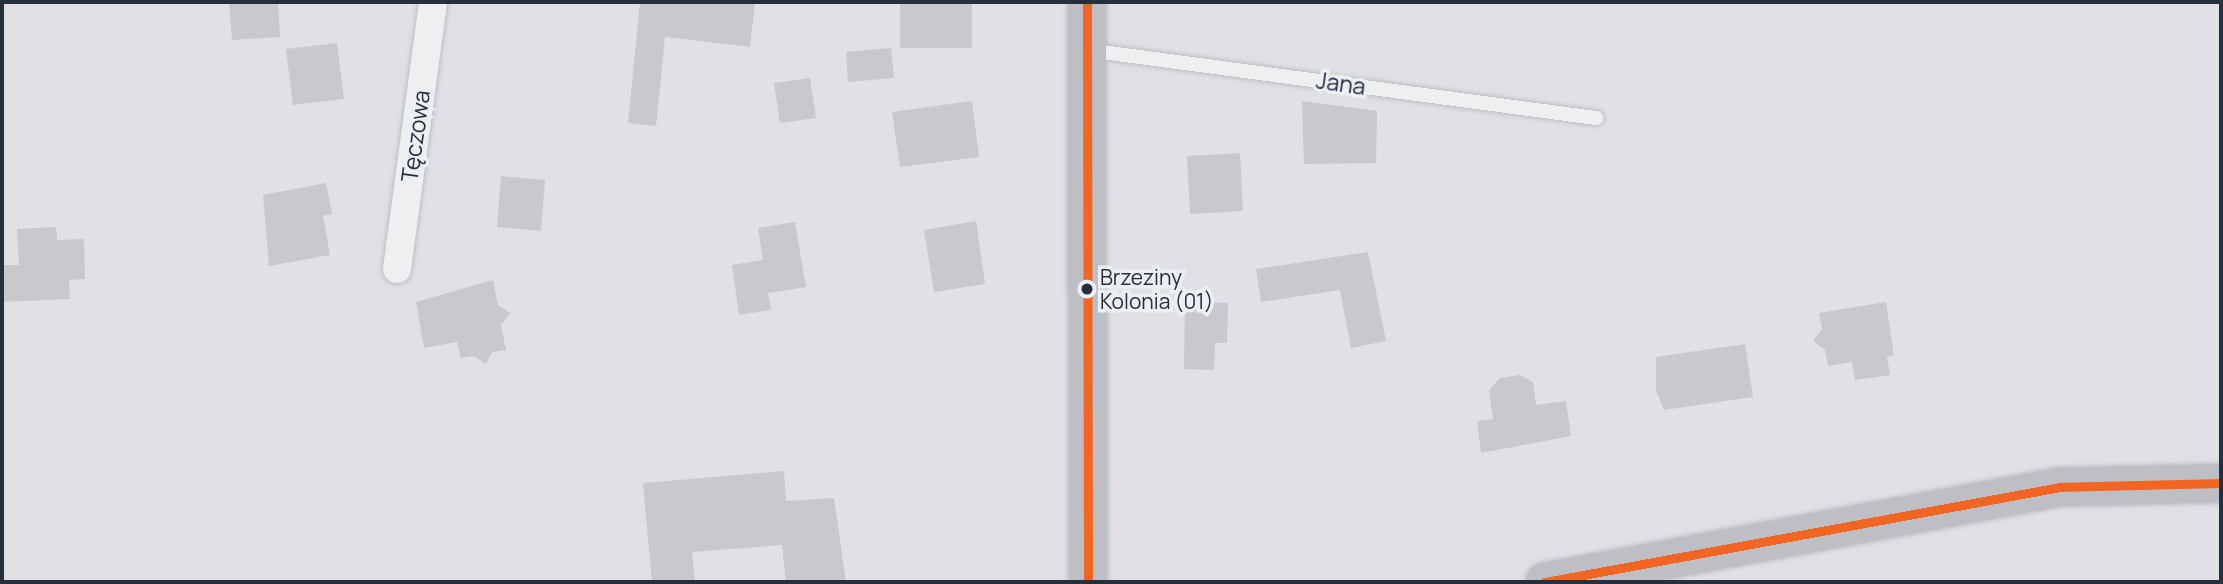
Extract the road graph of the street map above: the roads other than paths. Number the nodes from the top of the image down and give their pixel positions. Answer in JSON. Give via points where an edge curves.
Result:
{"nodes":[{"id":1,"x":433,"y":2,"type":"edge"},
{"id":2,"x":1087,"y":2,"type":"edge"},
{"id":3,"x":1086,"y":49,"type":"junction"},
{"id":4,"x":1596,"y":118,"type":"dead end"},
{"id":5,"x":397,"y":269,"type":"dead end"},
{"id":6,"x":2215,"y":483,"type":"edge"},
{"id":7,"x":1088,"y":582,"type":"edge"},
{"id":8,"x":1545,"y":582,"type":"edge"}],
"edges":[{"from":1,"to":5,"type":"street","name":"Tęczowa"},
{"from":2,"to":3,"type":"street"},
{"from":3,"to":4,"type":"lane","name":"Jana"},
{"from":3,"to":7,"type":"street"},
{"from":6,"to":8,"type":"street","via":[[2060,487]]}]}
